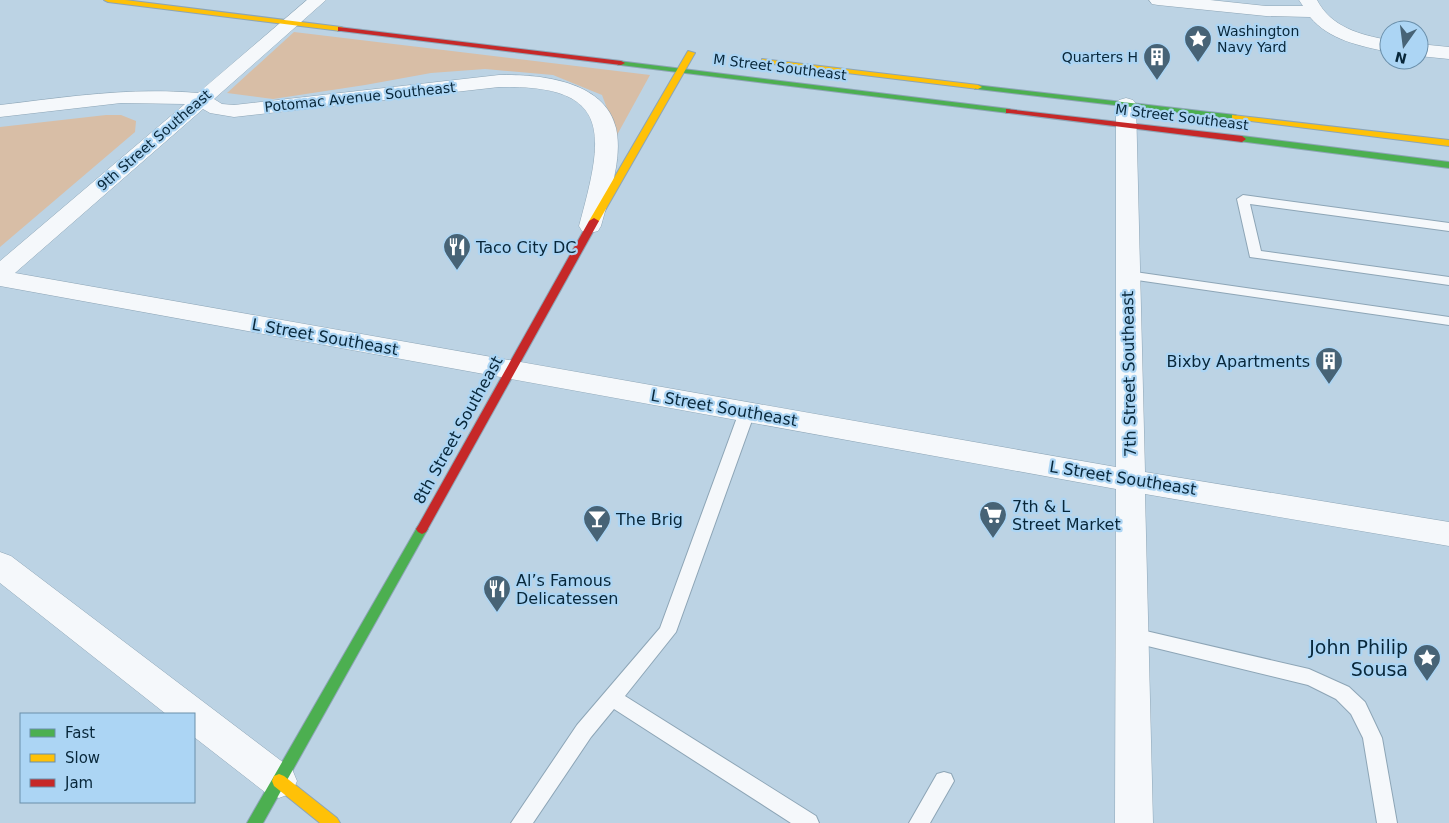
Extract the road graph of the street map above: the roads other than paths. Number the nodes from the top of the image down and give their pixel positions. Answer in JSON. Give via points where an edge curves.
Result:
{"nodes":[{"id":1,"x":108,"y":0,"type":"edge"},
{"id":2,"x":1158,"y":0,"type":"edge"},
{"id":3,"x":1310,"y":6,"type":"edge"},
{"id":4,"x":307,"y":8,"type":"edge"},
{"id":5,"x":1379,"y":43,"type":"edge"},
{"id":6,"x":1429,"y":51,"type":"edge"},
{"id":7,"x":691,"y":53,"type":"dead end"},
{"id":8,"x":1449,"y":53,"type":"edge"},
{"id":9,"x":756,"y":60,"type":"dead end"},
{"id":10,"x":681,"y":70,"type":"junction"},
{"id":11,"x":200,"y":99,"type":"junction"},
{"id":12,"x":0,"y":111,"type":"edge"},
{"id":13,"x":1127,"y":115,"type":"junction"},
{"id":14,"x":1449,"y":143,"type":"edge"},
{"id":15,"x":1449,"y":165,"type":"edge"},
{"id":16,"x":590,"y":226,"type":"junction"},
{"id":17,"x":1449,"y":227,"type":"edge"},
{"id":18,"x":1128,"y":274,"type":"junction"},
{"id":19,"x":0,"y":276,"type":"edge"},
{"id":20,"x":1449,"y":281,"type":"edge"},
{"id":21,"x":1449,"y":321,"type":"edge"},
{"id":22,"x":509,"y":370,"type":"junction"},
{"id":23,"x":747,"y":412,"type":"junction"},
{"id":24,"x":1130,"y":479,"type":"junction"},
{"id":25,"x":1449,"y":534,"type":"edge"},
{"id":26,"x":0,"y":565,"type":"edge"},
{"id":27,"x":1132,"y":636,"type":"junction"},
{"id":28,"x":612,"y":698,"type":"junction"},
{"id":29,"x":190,"y":713,"type":"edge"},
{"id":30,"x":195,"y":717,"type":"edge"},
{"id":31,"x":279,"y":781,"type":"junction"},
{"id":32,"x":944,"y":781,"type":"dead end"},
{"id":33,"x":255,"y":823,"type":"edge"},
{"id":34,"x":332,"y":823,"type":"edge"},
{"id":35,"x":521,"y":823,"type":"edge"},
{"id":36,"x":809,"y":823,"type":"edge"},
{"id":37,"x":919,"y":823,"type":"edge"},
{"id":38,"x":1134,"y":823,"type":"edge"},
{"id":39,"x":1387,"y":823,"type":"edge"}],
"edges":[{"from":1,"to":4,"type":"main road","name":"M Street Southeast"},
{"from":2,"to":3,"type":"street","via":[[1266,11]]},
{"from":3,"to":5,"type":"street","via":[[1320,19],[1341,32]]},
{"from":4,"to":10,"type":"main road","name":"M Street Southeast"},
{"from":4,"to":11,"type":"street","name":"9th Street Southeast"},
{"from":6,"to":8,"type":"street"},
{"from":7,"to":10,"type":"main road","name":"8th Street Southeast"},
{"from":9,"to":13,"type":"main road","name":"M Street Southeast"},
{"from":10,"to":13,"type":"main road","name":"M Street Southeast"},
{"from":10,"to":16,"type":"main road","name":"8th Street Southeast"},
{"from":11,"to":12,"type":"street","name":"Potomac Avenue Southeast","via":[[120,97]]},
{"from":11,"to":16,"type":"street","name":"Potomac Avenue Southeast","via":[[217,109],[234,111],[499,81],[530,80],[562,86],[585,98],[600,114],[606,131],[600,187]]},
{"from":11,"to":19,"type":"street","name":"9th Street Southeast"},
{"from":13,"to":14,"type":"main road","name":"M Street Southeast"},
{"from":13,"to":15,"type":"main road","name":"M Street Southeast"},
{"from":13,"to":18,"type":"street","name":"7th Street Southeast"},
{"from":16,"to":22,"type":"main road","name":"8th Street Southeast"},
{"from":17,"to":20,"type":"lane","via":[[1243,199],[1255,254]]},
{"from":18,"to":21,"type":"lane"},
{"from":18,"to":24,"type":"street","name":"7th Street Southeast"},
{"from":19,"to":22,"type":"street","name":"L Street Southeast"},
{"from":22,"to":23,"type":"street","name":"L Street Southeast"},
{"from":22,"to":31,"type":"main road","name":"8th Street Southeast","via":[[480,427]]},
{"from":23,"to":24,"type":"street","name":"L Street Southeast"},
{"from":23,"to":28,"type":"lane","via":[[667,632]]},
{"from":24,"to":25,"type":"street","name":"L Street Southeast"},
{"from":24,"to":27,"type":"street","name":"7th Street Southeast"},
{"from":26,"to":29,"type":"street"},
{"from":27,"to":38,"type":"street","name":"7th Street Southeast"},
{"from":27,"to":39,"type":"lane","via":[[1308,677],[1346,695],[1361,710],[1370,726]]},
{"from":28,"to":35,"type":"lane","via":[[584,732]]},
{"from":28,"to":36,"type":"lane"},
{"from":30,"to":31,"type":"street"},
{"from":31,"to":33,"type":"main road","name":"8th Street Southeast"},
{"from":31,"to":34,"type":"main road"},
{"from":32,"to":37,"type":"lane"}]}
